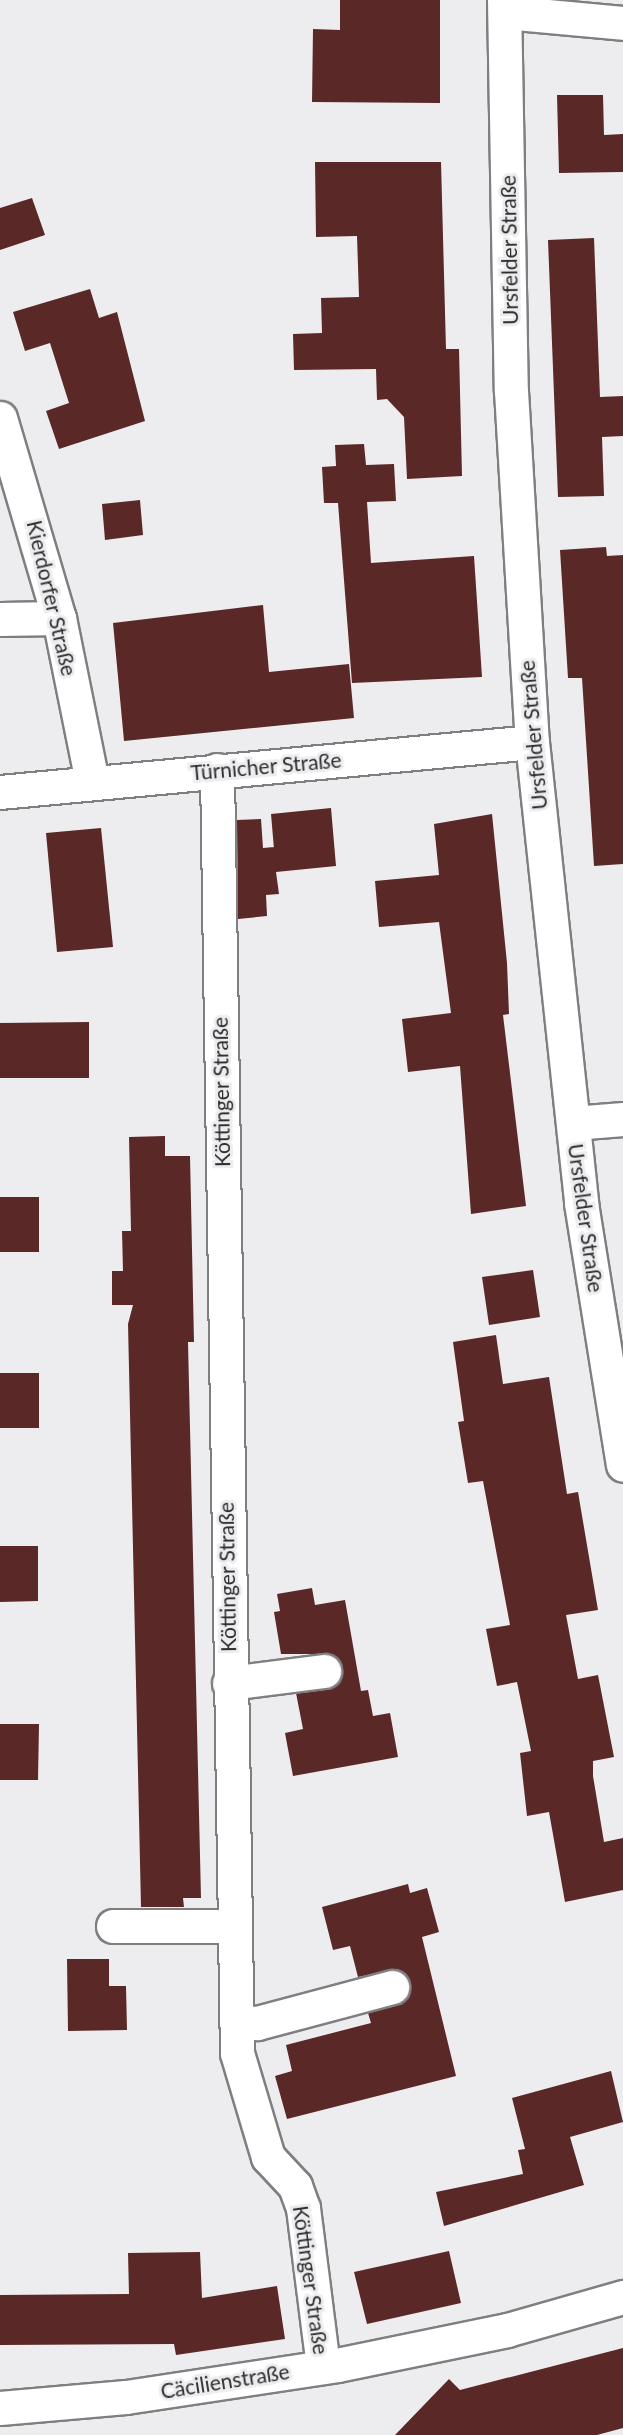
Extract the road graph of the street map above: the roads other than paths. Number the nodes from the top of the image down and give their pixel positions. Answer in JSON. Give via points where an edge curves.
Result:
{"nodes":[{"id":1,"x":505,"y":6,"type":"edge"},
{"id":2,"x":623,"y":23,"type":"edge"},
{"id":3,"x":0,"y":418,"type":"edge"},
{"id":4,"x":59,"y":618,"type":"junction"},
{"id":5,"x":0,"y":619,"type":"edge"},
{"id":6,"x":531,"y":742,"type":"junction"},
{"id":7,"x":217,"y":771,"type":"junction"},
{"id":8,"x":92,"y":782,"type":"junction"},
{"id":9,"x":0,"y":792,"type":"edge"},
{"id":10,"x":623,"y":1119,"type":"edge"},
{"id":11,"x":573,"y":1124,"type":"junction"},
{"id":12,"x":623,"y":1465,"type":"edge"},
{"id":13,"x":324,"y":1671,"type":"dead end"},
{"id":14,"x":228,"y":1683,"type":"junction"},
{"id":15,"x":113,"y":1926,"type":"dead end"},
{"id":16,"x":232,"y":1926,"type":"junction"},
{"id":17,"x":392,"y":1987,"type":"dead end"},
{"id":18,"x":236,"y":2022,"type":"junction"},
{"id":19,"x":623,"y":2297,"type":"edge"},
{"id":20,"x":323,"y":2367,"type":"junction"},
{"id":21,"x":0,"y":2408,"type":"edge"}],
"edges":[{"from":1,"to":2,"type":"street"},
{"from":1,"to":6,"type":"street","name":"Ursfelder Straße","via":[[511,391]]},
{"from":3,"to":4,"type":"street","name":"Kierdorfer Straße"},
{"from":4,"to":5,"type":"street"},
{"from":4,"to":8,"type":"street","name":"Kierdorfer Straße"},
{"from":6,"to":7,"type":"street","name":"Türnicher Straße"},
{"from":6,"to":11,"type":"street","name":"Ursfelder Straße"},
{"from":7,"to":8,"type":"street","name":"Türnicher Straße"},
{"from":7,"to":14,"type":"street","name":"Köttinger Straße"},
{"from":8,"to":9,"type":"street","name":"Türnicher Straße"},
{"from":10,"to":11,"type":"street"},
{"from":11,"to":12,"type":"street","name":"Ursfelder Straße"},
{"from":13,"to":14,"type":"street"},
{"from":14,"to":16,"type":"street","name":"Köttinger Straße"},
{"from":15,"to":16,"type":"street"},
{"from":16,"to":18,"type":"street","name":"Köttinger Straße"},
{"from":17,"to":18,"type":"street","via":[[257,2023]]},
{"from":18,"to":20,"type":"street","name":"Köttinger Straße","via":[[237,2052],[268,2157],[295,2186],[303,2208]]},
{"from":19,"to":20,"type":"street","name":"Cäcilienstraße","via":[[507,2330]]},
{"from":20,"to":21,"type":"street","name":"Cäcilienstraße","via":[[126,2397]]}]}
